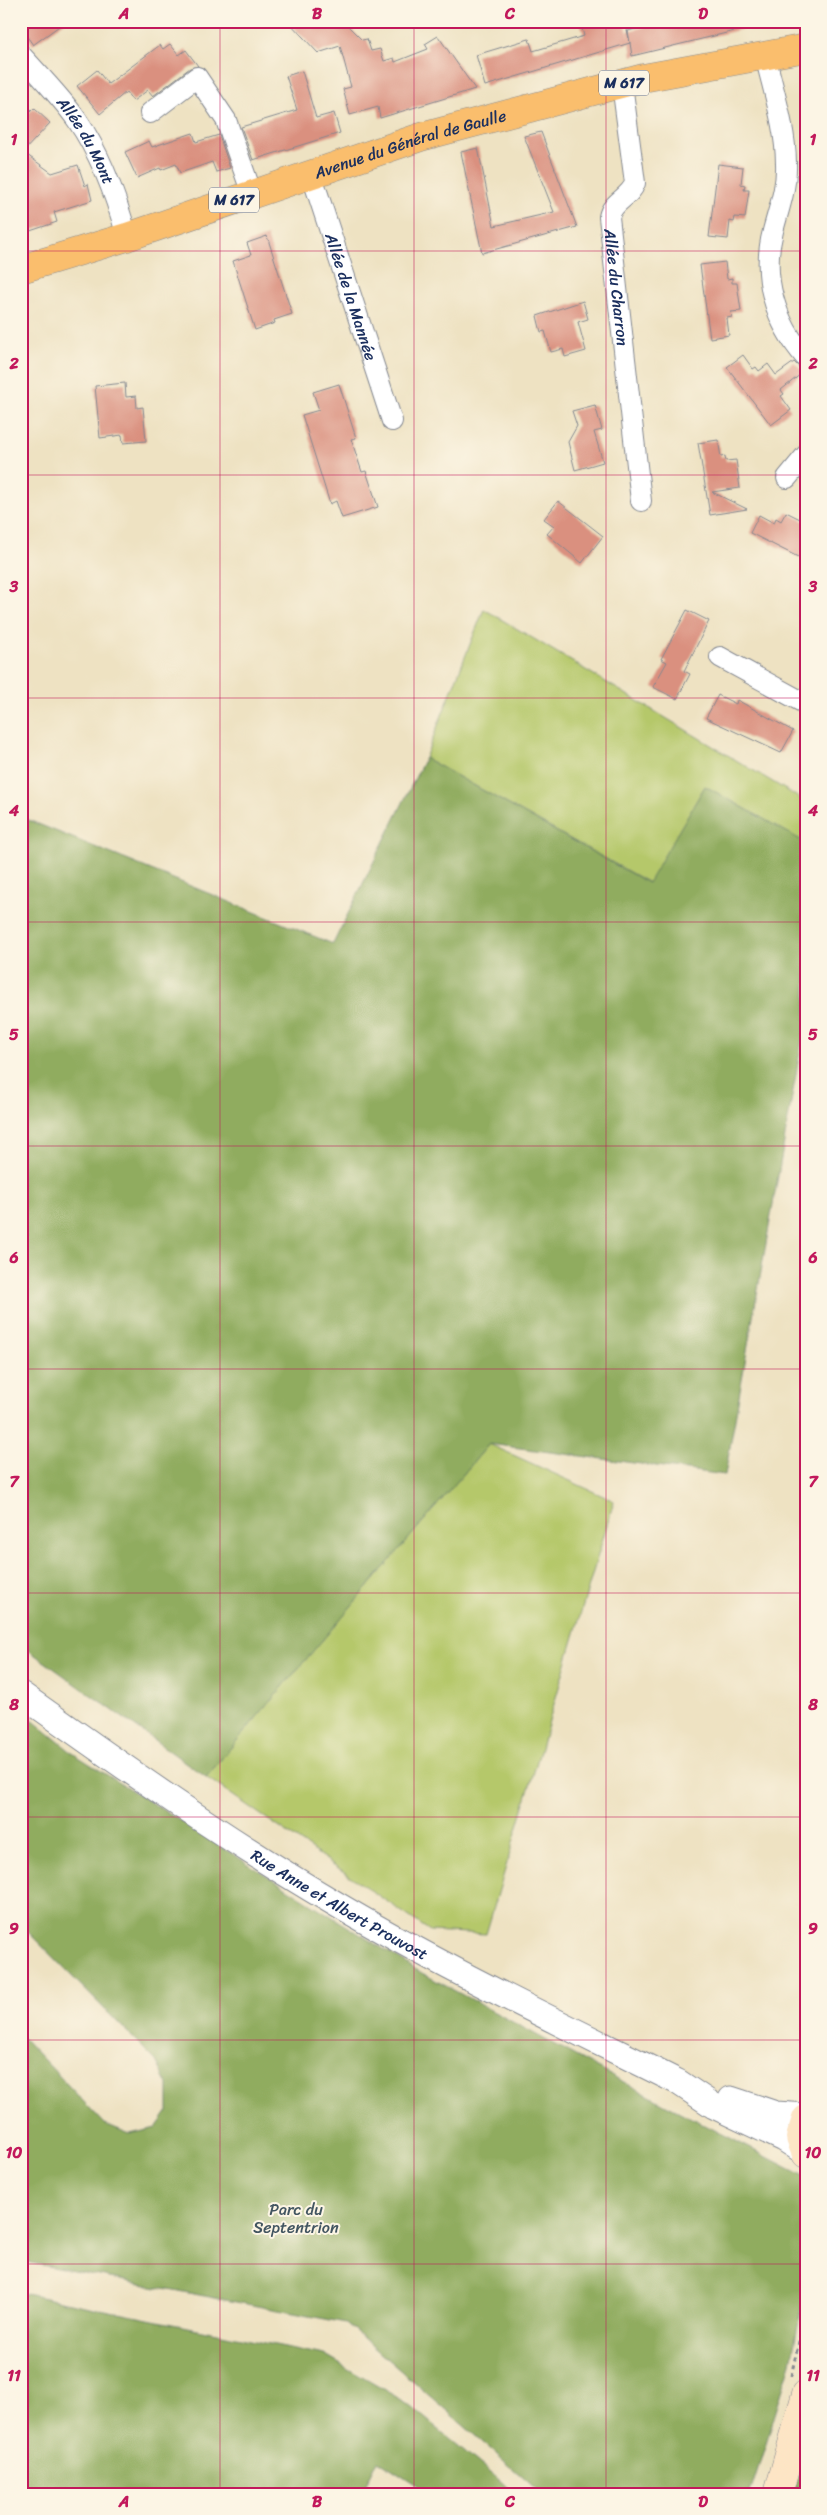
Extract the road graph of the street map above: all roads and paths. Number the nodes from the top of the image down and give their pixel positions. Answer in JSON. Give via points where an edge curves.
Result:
{"nodes":[{"id":1,"x":806,"y":48,"type":"edge"},
{"id":2,"x":21,"y":55,"type":"edge"},
{"id":3,"x":765,"y":55,"type":"junction"},
{"id":4,"x":622,"y":84,"type":"junction"},
{"id":5,"x":150,"y":114,"type":"dead end"},
{"id":6,"x":311,"y":173,"type":"junction"},
{"id":7,"x":252,"y":194,"type":"junction"},
{"id":8,"x":127,"y":237,"type":"junction"},
{"id":9,"x":21,"y":269,"type":"edge"},
{"id":10,"x":806,"y":358,"type":"edge"},
{"id":11,"x":392,"y":421,"type":"dead end"},
{"id":12,"x":806,"y":455,"type":"edge"},
{"id":13,"x":788,"y":478,"type":"dead end"},
{"id":14,"x":641,"y":501,"type":"dead end"},
{"id":15,"x":720,"y":657,"type":"dead end"},
{"id":16,"x":806,"y":704,"type":"edge"},
{"id":17,"x":21,"y":1694,"type":"edge"},
{"id":18,"x":678,"y":2082,"type":"junction"},
{"id":19,"x":806,"y":2117,"type":"edge"},
{"id":20,"x":805,"y":2152,"type":"edge"},
{"id":21,"x":806,"y":2394,"type":"edge"},
{"id":22,"x":778,"y":2494,"type":"edge"}],
"edges":[{"from":1,"to":3,"type":"main road","name":"Avenue du Général de Gaulle","number":"M 617"},
{"from":2,"to":8,"type":"street","name":"Allée du Mont","via":[[72,114],[94,148]]},
{"from":3,"to":4,"type":"main road","name":"Avenue du Général de Gaulle","number":"M 617"},
{"from":3,"to":10,"type":"street","via":[[786,165],[782,203],[769,252],[770,284],[790,339]]},
{"from":4,"to":6,"type":"main road","name":"Avenue du Général de Gaulle","number":"M 617","via":[[421,137]]},
{"from":4,"to":14,"type":"street","name":"Allée du Charron","via":[[635,183],[614,206],[609,217]]},
{"from":5,"to":7,"type":"street","via":[[198,77],[226,120]]},
{"from":6,"to":7,"type":"main road","name":"Avenue du Général de Gaulle","number":"M 617"},
{"from":6,"to":11,"type":"street","name":"Allée de la Mannée"},
{"from":7,"to":8,"type":"main road","name":"Avenue du Général de Gaulle","number":"M 617"},
{"from":8,"to":9,"type":"main road","name":"Avenue du Général de Gaulle","number":"M 617"},
{"from":12,"to":13,"type":"street"},
{"from":15,"to":16,"type":"street"},
{"from":17,"to":18,"type":"street","name":"Rue Anne et Albert Prouvost","via":[[249,1850],[332,1902],[424,1954]]},
{"from":18,"to":19,"type":"street","name":"Rue Anne et Albert Prouvost","via":[[770,2112]]},
{"from":18,"to":20,"type":"street","name":"Rue Anne et Albert Prouvost","via":[[714,2106]]},
{"from":19,"to":20,"type":"main road","via":[[800,2133]]},
{"from":21,"to":22,"type":"main road"}]}
